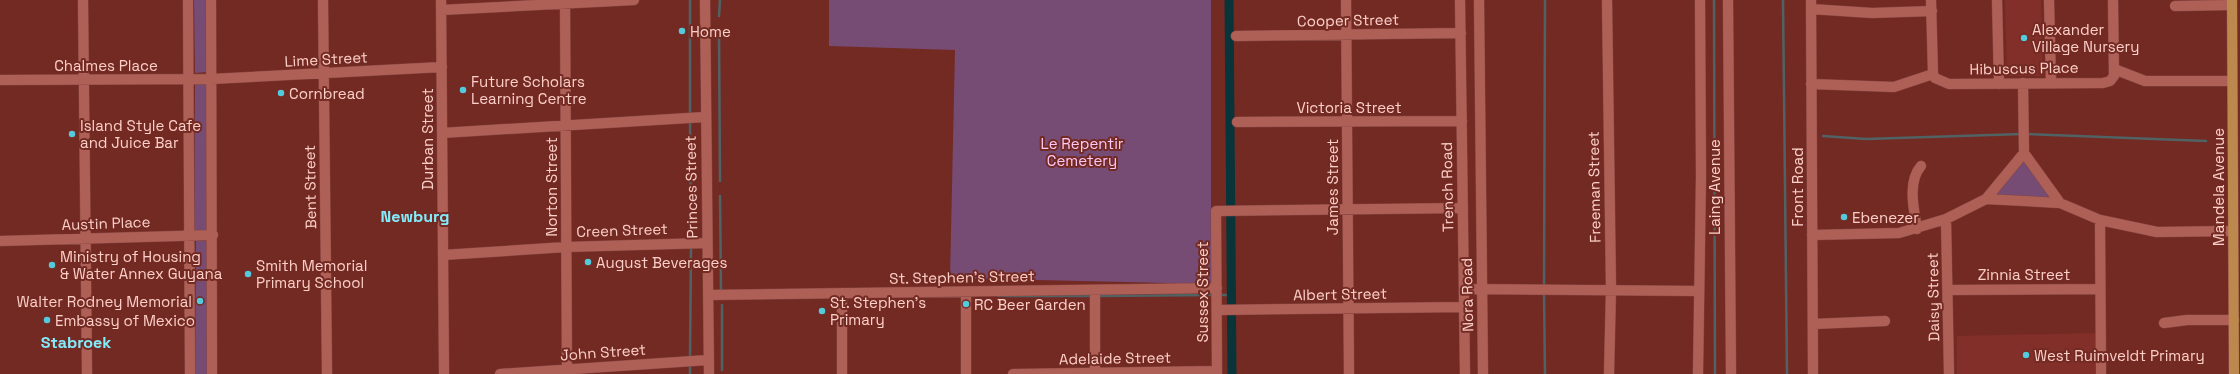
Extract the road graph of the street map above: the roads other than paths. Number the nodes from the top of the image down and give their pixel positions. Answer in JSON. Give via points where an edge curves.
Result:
{"nodes":[{"id":1,"x":83,"y":0,"type":"edge"},
{"id":2,"x":188,"y":0,"type":"edge"},
{"id":3,"x":211,"y":0,"type":"edge"},
{"id":4,"x":323,"y":0,"type":"edge"},
{"id":5,"x":634,"y":0,"type":"edge"},
{"id":6,"x":705,"y":0,"type":"edge"},
{"id":7,"x":1346,"y":0,"type":"edge"},
{"id":8,"x":1460,"y":0,"type":"edge"},
{"id":9,"x":1479,"y":0,"type":"edge"},
{"id":10,"x":1607,"y":0,"type":"edge"},
{"id":11,"x":1700,"y":0,"type":"edge"},
{"id":12,"x":1728,"y":0,"type":"edge"},
{"id":13,"x":1931,"y":0,"type":"edge"},
{"id":14,"x":1997,"y":0,"type":"edge"},
{"id":15,"x":2049,"y":0,"type":"edge"},
{"id":16,"x":2114,"y":0,"type":"edge"},
{"id":17,"x":565,"y":1,"type":"edge"},
{"id":18,"x":2232,"y":2,"type":"edge"},
{"id":19,"x":1811,"y":4,"type":"edge"},
{"id":20,"x":441,"y":5,"type":"edge"},
{"id":21,"x":2175,"y":6,"type":"dead end"},
{"id":22,"x":1932,"y":11,"type":"junction"},
{"id":23,"x":1461,"y":33,"type":"junction"},
{"id":24,"x":1346,"y":35,"type":"junction"},
{"id":25,"x":1236,"y":36,"type":"dead end"},
{"id":26,"x":442,"y":67,"type":"junction"},
{"id":27,"x":2114,"y":69,"type":"junction"},
{"id":28,"x":323,"y":74,"type":"junction"},
{"id":29,"x":1932,"y":74,"type":"junction"},
{"id":30,"x":0,"y":80,"type":"edge"},
{"id":31,"x":83,"y":80,"type":"junction"},
{"id":32,"x":189,"y":80,"type":"junction"},
{"id":33,"x":211,"y":80,"type":"junction"},
{"id":34,"x":2232,"y":81,"type":"junction"},
{"id":35,"x":2023,"y":83,"type":"junction"},
{"id":36,"x":2051,"y":83,"type":"junction"},
{"id":37,"x":1812,"y":84,"type":"junction"},
{"id":38,"x":1999,"y":84,"type":"junction"},
{"id":39,"x":702,"y":117,"type":"junction"},
{"id":40,"x":1462,"y":121,"type":"junction"},
{"id":41,"x":1237,"y":122,"type":"dead end"},
{"id":42,"x":1347,"y":122,"type":"junction"},
{"id":43,"x":565,"y":126,"type":"junction"},
{"id":44,"x":442,"y":133,"type":"junction"},
{"id":45,"x":2024,"y":153,"type":"junction"},
{"id":46,"x":1921,"y":166,"type":"dead end"},
{"id":47,"x":1986,"y":199,"type":"junction"},
{"id":48,"x":2060,"y":203,"type":"junction"},
{"id":49,"x":1462,"y":208,"type":"junction"},
{"id":50,"x":1348,"y":209,"type":"junction"},
{"id":51,"x":1946,"y":219,"type":"junction"},
{"id":52,"x":2100,"y":220,"type":"junction"},
{"id":53,"x":1917,"y":228,"type":"junction"},
{"id":54,"x":2233,"y":231,"type":"junction"},
{"id":55,"x":213,"y":235,"type":"junction"},
{"id":56,"x":1812,"y":235,"type":"junction"},
{"id":57,"x":191,"y":236,"type":"junction"},
{"id":58,"x":84,"y":239,"type":"junction"},
{"id":59,"x":0,"y":241,"type":"edge"},
{"id":60,"x":703,"y":243,"type":"junction"},
{"id":61,"x":566,"y":247,"type":"junction"},
{"id":62,"x":443,"y":255,"type":"junction"},
{"id":63,"x":1217,"y":288,"type":"junction"},
{"id":64,"x":1464,"y":289,"type":"junction"},
{"id":65,"x":1611,"y":289,"type":"junction"},
{"id":66,"x":2100,"y":289,"type":"junction"},
{"id":67,"x":1095,"y":290,"type":"junction"},
{"id":68,"x":1482,"y":290,"type":"junction"},
{"id":69,"x":1948,"y":290,"type":"junction"},
{"id":70,"x":1699,"y":291,"type":"junction"},
{"id":71,"x":966,"y":292,"type":"junction"},
{"id":72,"x":842,"y":293,"type":"junction"},
{"id":73,"x":708,"y":295,"type":"junction"},
{"id":74,"x":1464,"y":307,"type":"junction"},
{"id":75,"x":1348,"y":309,"type":"junction"},
{"id":76,"x":1217,"y":310,"type":"junction"},
{"id":77,"x":1885,"y":320,"type":"dead end"},
{"id":78,"x":2234,"y":320,"type":"junction"},
{"id":79,"x":2164,"y":323,"type":"dead end"},
{"id":80,"x":1813,"y":324,"type":"junction"},
{"id":81,"x":708,"y":360,"type":"junction"},
{"id":82,"x":567,"y":372,"type":"edge"},
{"id":83,"x":1095,"y":373,"type":"edge"},
{"id":84,"x":1217,"y":373,"type":"edge"},
{"id":85,"x":87,"y":374,"type":"edge"},
{"id":86,"x":190,"y":374,"type":"edge"},
{"id":87,"x":212,"y":374,"type":"edge"},
{"id":88,"x":326,"y":374,"type":"edge"},
{"id":89,"x":444,"y":374,"type":"edge"},
{"id":90,"x":500,"y":374,"type":"edge"},
{"id":91,"x":709,"y":374,"type":"edge"},
{"id":92,"x":842,"y":374,"type":"edge"},
{"id":93,"x":966,"y":374,"type":"edge"},
{"id":94,"x":1013,"y":374,"type":"edge"},
{"id":95,"x":1349,"y":374,"type":"edge"},
{"id":96,"x":1464,"y":374,"type":"edge"},
{"id":97,"x":1483,"y":374,"type":"edge"},
{"id":98,"x":1609,"y":374,"type":"edge"},
{"id":99,"x":1698,"y":374,"type":"edge"},
{"id":100,"x":1731,"y":374,"type":"edge"},
{"id":101,"x":1813,"y":374,"type":"edge"},
{"id":102,"x":1949,"y":374,"type":"edge"},
{"id":103,"x":2101,"y":374,"type":"edge"},
{"id":104,"x":2234,"y":374,"type":"edge"}],
"edges":[{"from":1,"to":31,"type":"street"},
{"from":2,"to":32,"type":"street"},
{"from":3,"to":33,"type":"street"},
{"from":4,"to":28,"type":"street","name":"Bent Street"},
{"from":5,"to":17,"type":"street"},
{"from":6,"to":39,"type":"street","name":"Princes Street"},
{"from":7,"to":24,"type":"street","name":"James Street"},
{"from":8,"to":23,"type":"street","name":"Trench Road"},
{"from":9,"to":68,"type":"street","name":"Nora Road"},
{"from":10,"to":65,"type":"street","name":"Freeman Street"},
{"from":11,"to":70,"type":"street"},
{"from":12,"to":100,"type":"street","name":"Laing Avenue"},
{"from":13,"to":22,"type":"street"},
{"from":14,"to":38,"type":"street"},
{"from":15,"to":36,"type":"street"},
{"from":16,"to":27,"type":"street"},
{"from":17,"to":20,"type":"street"},
{"from":17,"to":43,"type":"street","name":"Norton Street"},
{"from":18,"to":21,"type":"street"},
{"from":18,"to":34,"type":"main road","name":"Mandela Avenue"},
{"from":19,"to":22,"type":"street","via":[[1872,12]]},
{"from":19,"to":37,"type":"street","name":"Front Road"},
{"from":20,"to":26,"type":"street","name":"Durban Street"},
{"from":22,"to":29,"type":"street"},
{"from":23,"to":24,"type":"street","name":"Cooper Street"},
{"from":23,"to":40,"type":"street","name":"Trench Road"},
{"from":24,"to":25,"type":"street","name":"Cooper Street"},
{"from":24,"to":42,"type":"street","name":"James Street"},
{"from":26,"to":28,"type":"street","name":"Lime Street"},
{"from":26,"to":44,"type":"street","name":"Durban Street"},
{"from":27,"to":34,"type":"street","via":[[2146,81]]},
{"from":27,"to":36,"type":"street","name":"Hibuscus Place","via":[[2114,76],[2110,81]]},
{"from":28,"to":33,"type":"street","name":"Lime Street"},
{"from":28,"to":88,"type":"street","name":"Bent Street"},
{"from":29,"to":37,"type":"street","via":[[1894,87]]},
{"from":29,"to":38,"type":"street","name":"Hibuscus Place","via":[[1948,84]]},
{"from":30,"to":31,"type":"street","name":"Chalmes Place"},
{"from":31,"to":32,"type":"street","name":"Chalmes Place"},
{"from":31,"to":58,"type":"street"},
{"from":32,"to":33,"type":"street","name":"Chalmes Place"},
{"from":32,"to":57,"type":"street"},
{"from":33,"to":55,"type":"street"},
{"from":34,"to":54,"type":"main road","name":"Mandela Avenue"},
{"from":35,"to":36,"type":"street","name":"Hibuscus Place"},
{"from":35,"to":38,"type":"street","name":"Hibuscus Place"},
{"from":35,"to":45,"type":"street"},
{"from":37,"to":56,"type":"street","name":"Front Road"},
{"from":39,"to":43,"type":"street"},
{"from":39,"to":60,"type":"street","name":"Princes Street"},
{"from":40,"to":42,"type":"street","name":"Victoria Street"},
{"from":40,"to":49,"type":"street","name":"Trench Road"},
{"from":41,"to":42,"type":"street","name":"Victoria Street"},
{"from":42,"to":50,"type":"street","name":"James Street"},
{"from":43,"to":44,"type":"street"},
{"from":43,"to":61,"type":"street","name":"Norton Street"},
{"from":44,"to":62,"type":"street","name":"Durban Street"},
{"from":45,"to":47,"type":"street"},
{"from":45,"to":48,"type":"street"},
{"from":46,"to":53,"type":"street","via":[[1917,170],[1913,186]]},
{"from":47,"to":48,"type":"street"},
{"from":47,"to":51,"type":"street"},
{"from":48,"to":52,"type":"street"},
{"from":49,"to":50,"type":"street"},
{"from":49,"to":64,"type":"street","name":"Trench Road"},
{"from":50,"to":63,"type":"street","name":"Sussex Street","via":[[1216,211]]},
{"from":50,"to":75,"type":"street","name":"James Street"},
{"from":51,"to":53,"type":"street"},
{"from":51,"to":69,"type":"street","name":"Daisy Street"},
{"from":52,"to":54,"type":"street","via":[[2157,232]]},
{"from":52,"to":66,"type":"street"},
{"from":53,"to":56,"type":"street","via":[[1899,233]]},
{"from":54,"to":78,"type":"main road","name":"Mandela Avenue"},
{"from":55,"to":57,"type":"street","name":"Austin Place"},
{"from":55,"to":87,"type":"street"},
{"from":56,"to":80,"type":"street","name":"Front Road"},
{"from":57,"to":58,"type":"street","name":"Austin Place"},
{"from":57,"to":86,"type":"street"},
{"from":58,"to":59,"type":"street","name":"Austin Place"},
{"from":58,"to":85,"type":"street"},
{"from":60,"to":61,"type":"street","name":"Creen Street"},
{"from":60,"to":73,"type":"street","name":"Princes Street"},
{"from":61,"to":62,"type":"street","name":"Creen Street"},
{"from":61,"to":82,"type":"street","name":"Norton Street"},
{"from":62,"to":89,"type":"street","name":"Durban Street"},
{"from":63,"to":67,"type":"street","name":"St. Stephen's Street"},
{"from":63,"to":76,"type":"street","name":"Sussex Street"},
{"from":64,"to":68,"type":"street"},
{"from":64,"to":74,"type":"street","name":"Trench Road"},
{"from":65,"to":68,"type":"street"},
{"from":65,"to":70,"type":"street"},
{"from":65,"to":98,"type":"street","name":"Freeman Street"},
{"from":66,"to":69,"type":"street","name":"Zinnia Street"},
{"from":66,"to":103,"type":"street"},
{"from":67,"to":71,"type":"street","name":"St. Stephen's Street"},
{"from":67,"to":83,"type":"street"},
{"from":68,"to":97,"type":"street","name":"Nora Road"},
{"from":69,"to":102,"type":"street","name":"Daisy Street"},
{"from":70,"to":99,"type":"street"},
{"from":71,"to":72,"type":"street","name":"St. Stephen's Street"},
{"from":71,"to":93,"type":"street"},
{"from":72,"to":73,"type":"street","name":"St. Stephen's Street"},
{"from":72,"to":92,"type":"street"},
{"from":73,"to":81,"type":"street","name":"Princes Street"},
{"from":74,"to":75,"type":"street","name":"Albert Street"},
{"from":74,"to":96,"type":"street","name":"Trench Road"},
{"from":75,"to":76,"type":"street","name":"Albert Street"},
{"from":75,"to":95,"type":"street","name":"James Street"},
{"from":76,"to":84,"type":"street","name":"Sussex Street"},
{"from":77,"to":80,"type":"street"},
{"from":78,"to":79,"type":"street","via":[[2187,320]]},
{"from":78,"to":104,"type":"main road","name":"Mandela Avenue"},
{"from":80,"to":101,"type":"street","name":"Front Road"},
{"from":81,"to":82,"type":"street","name":"John Street"},
{"from":81,"to":91,"type":"street","name":"Princes Street"},
{"from":82,"to":90,"type":"street","name":"John Street"},
{"from":83,"to":84,"type":"street","name":"Adelaide Street"},
{"from":83,"to":94,"type":"street","name":"Adelaide Street"}]}
